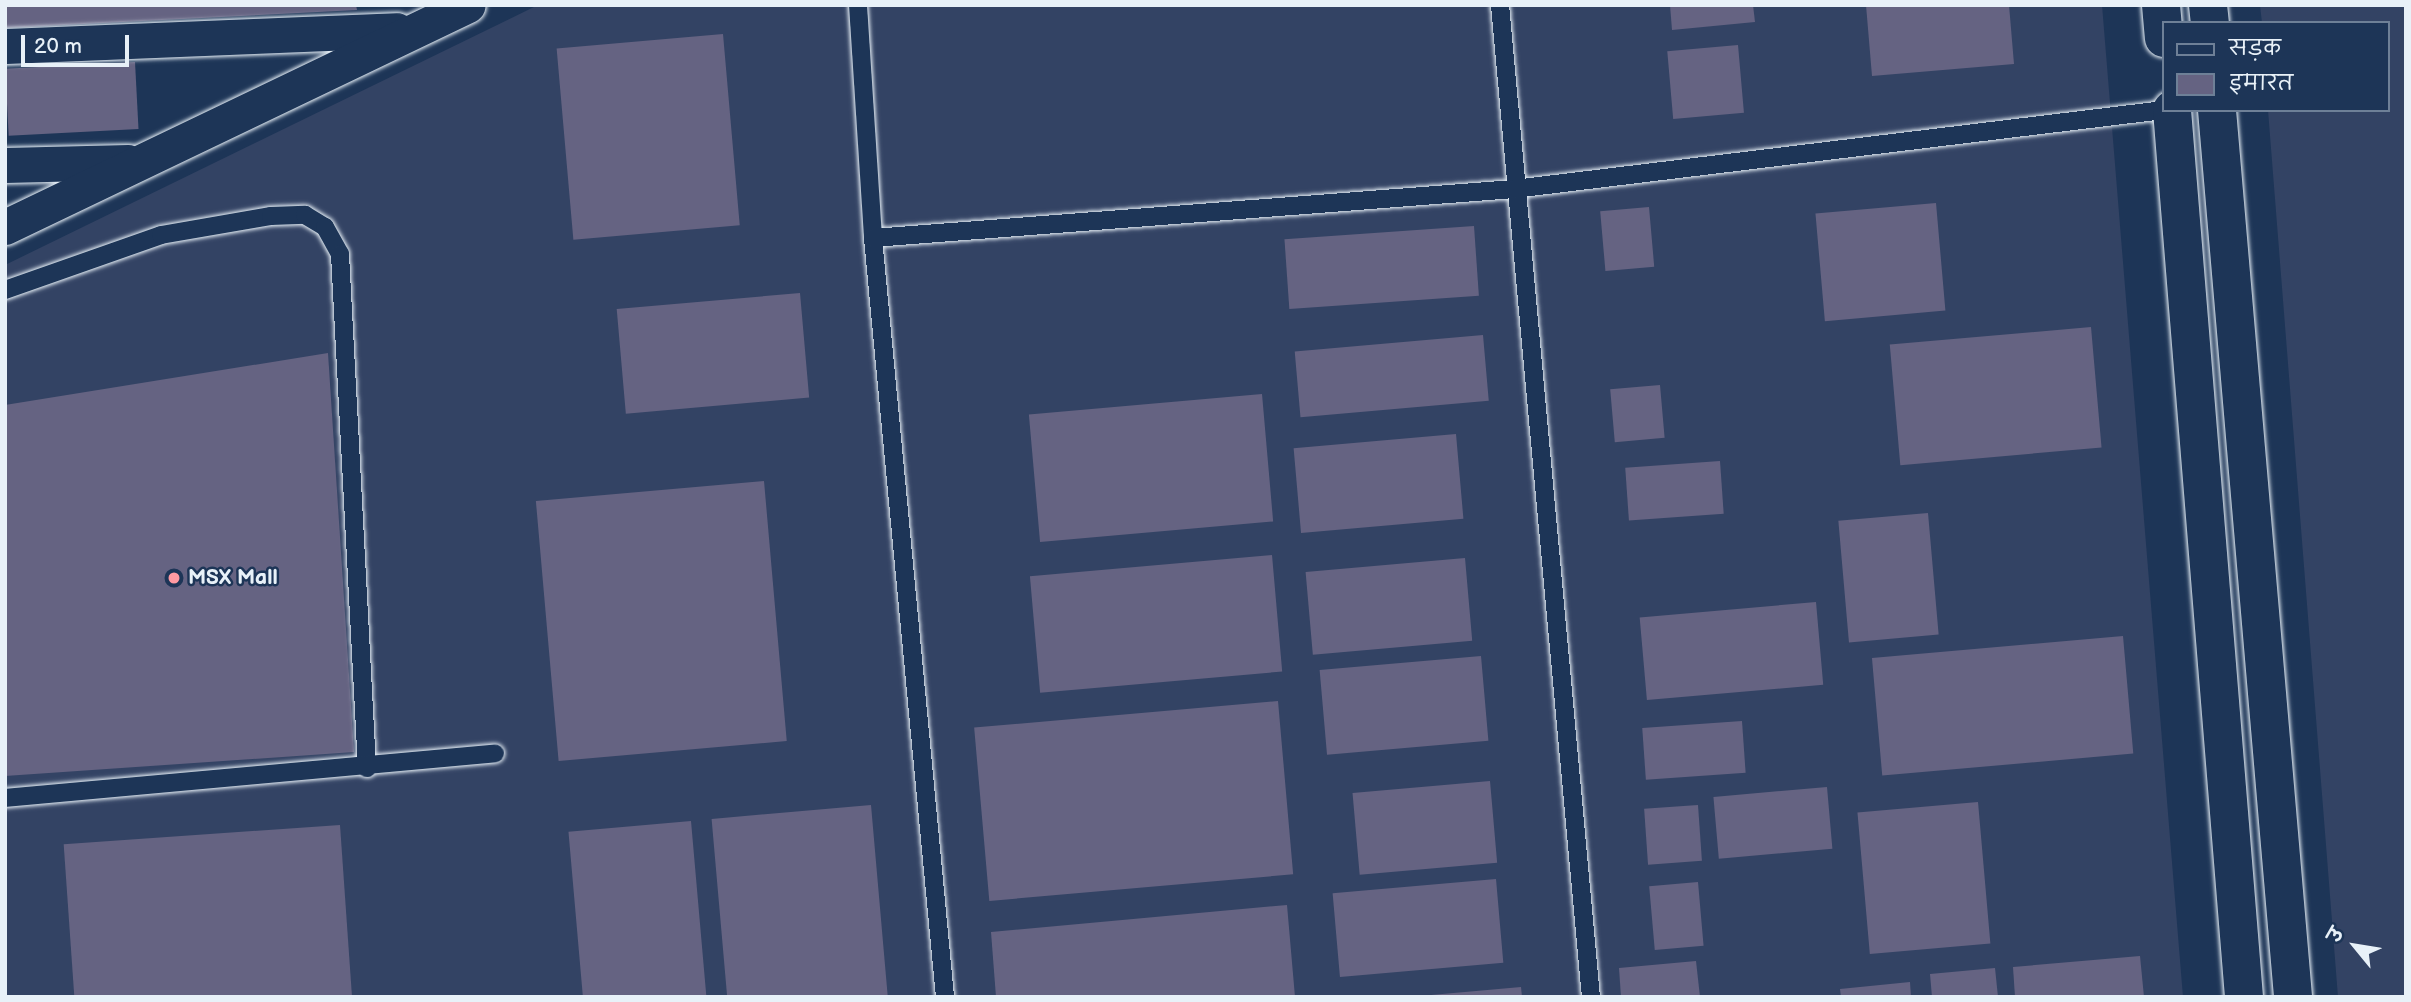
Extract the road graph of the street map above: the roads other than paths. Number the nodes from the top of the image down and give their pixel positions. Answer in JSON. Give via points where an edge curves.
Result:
{"nodes":[{"id":1,"x":468,"y":5,"type":"edge"},
{"id":2,"x":858,"y":5,"type":"edge"},
{"id":3,"x":1500,"y":5,"type":"edge"},
{"id":4,"x":415,"y":30,"type":"junction"},
{"id":5,"x":5,"y":46,"type":"edge"},
{"id":6,"x":2162,"y":110,"type":"edge"},
{"id":7,"x":2172,"y":112,"type":"edge"},
{"id":8,"x":2217,"y":112,"type":"edge"},
{"id":9,"x":137,"y":161,"type":"junction"},
{"id":10,"x":5,"y":165,"type":"edge"},
{"id":11,"x":1514,"y":189,"type":"junction"},
{"id":12,"x":5,"y":227,"type":"edge"},
{"id":13,"x":873,"y":237,"type":"junction"},
{"id":14,"x":5,"y":290,"type":"edge"},
{"id":15,"x":495,"y":753,"type":"dead end"},
{"id":16,"x":367,"y":768,"type":"junction"},
{"id":17,"x":5,"y":798,"type":"edge"},
{"id":18,"x":945,"y":997,"type":"edge"},
{"id":19,"x":1591,"y":997,"type":"edge"},
{"id":20,"x":2244,"y":997,"type":"edge"},
{"id":21,"x":2293,"y":997,"type":"edge"}],
"edges":[{"from":1,"to":4,"type":"street"},
{"from":2,"to":13,"type":"lane"},
{"from":3,"to":11,"type":"lane"},
{"from":4,"to":5,"type":"street"},
{"from":4,"to":9,"type":"street"},
{"from":6,"to":11,"type":"lane"},
{"from":7,"to":20,"type":"street"},
{"from":8,"to":21,"type":"street"},
{"from":9,"to":10,"type":"street"},
{"from":9,"to":12,"type":"street"},
{"from":11,"to":13,"type":"lane"},
{"from":11,"to":19,"type":"lane"},
{"from":13,"to":18,"type":"lane"},
{"from":14,"to":16,"type":"lane","via":[[161,235],[271,216],[304,215],[325,227],[340,254]]},
{"from":15,"to":16,"type":"lane"},
{"from":16,"to":17,"type":"lane"}]}
